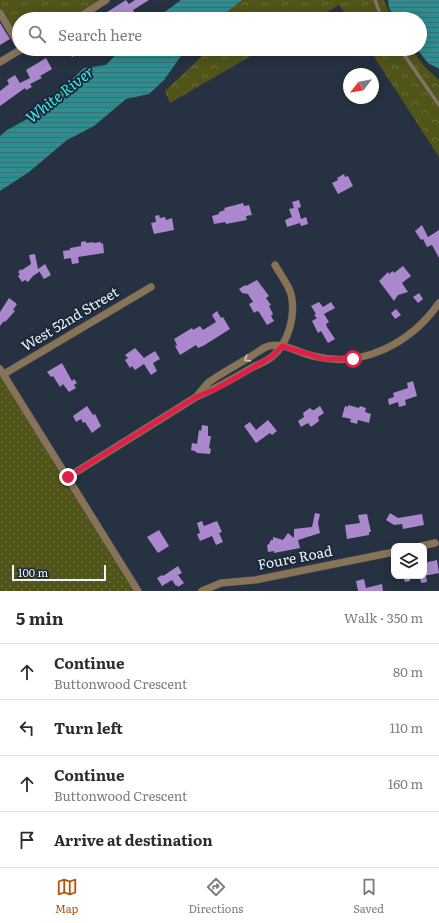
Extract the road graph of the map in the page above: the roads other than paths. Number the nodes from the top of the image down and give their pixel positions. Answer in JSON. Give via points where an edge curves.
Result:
{"nodes":[{"id":1,"x":375,"y":0,"type":"edge"},
{"id":2,"x":103,"y":1,"type":"edge"},
{"id":3,"x":86,"y":12,"type":"edge"},
{"id":4,"x":379,"y":12,"type":"edge"},
{"id":5,"x":0,"y":14,"type":"edge"},
{"id":6,"x":12,"y":34,"type":"edge"},
{"id":7,"x":12,"y":55,"type":"edge"},
{"id":8,"x":405,"y":56,"type":"edge"},
{"id":9,"x":0,"y":62,"type":"edge"},
{"id":10,"x":439,"y":105,"type":"edge"},
{"id":11,"x":275,"y":265,"type":"dead end"},
{"id":12,"x":151,"y":287,"type":"dead end"},
{"id":13,"x":439,"y":303,"type":"edge"},
{"id":14,"x":282,"y":346,"type":"junction"},
{"id":15,"x":2,"y":372,"type":"edge"},
{"id":16,"x":196,"y":397,"type":"junction"},
{"id":17,"x":68,"y":477,"type":"junction"},
{"id":18,"x":435,"y":543,"type":"dead end"},
{"id":19,"x":427,"y":545,"type":"edge"},
{"id":20,"x":391,"y":553,"type":"edge"},
{"id":21,"x":138,"y":591,"type":"edge"},
{"id":22,"x":202,"y":591,"type":"edge"}],
"edges":[{"from":1,"to":4,"type":"lane"},
{"from":2,"to":3,"type":"street"},
{"from":5,"to":6,"type":"street"},
{"from":7,"to":9,"type":"street"},
{"from":8,"to":10,"type":"lane"},
{"from":11,"to":14,"type":"street","via":[[288,287],[293,305],[291,322]]},
{"from":12,"to":15,"type":"street","name":"West 52nd Street"},
{"from":13,"to":14,"type":"street","via":[[428,317],[406,336],[365,357],[324,359]]},
{"from":14,"to":16,"type":"street","via":[[273,356],[216,389]]},
{"from":14,"to":16,"type":"street","one_way":true,"via":[[268,346],[208,383]]},
{"from":15,"to":17,"type":"street","name":"West 52nd Street"},
{"from":16,"to":17,"type":"street"},
{"from":17,"to":21,"type":"street","name":"West 52nd Street"},
{"from":18,"to":19,"type":"street"},
{"from":20,"to":22,"type":"street","name":"Foure Road","via":[[255,580],[223,583]]}]}
